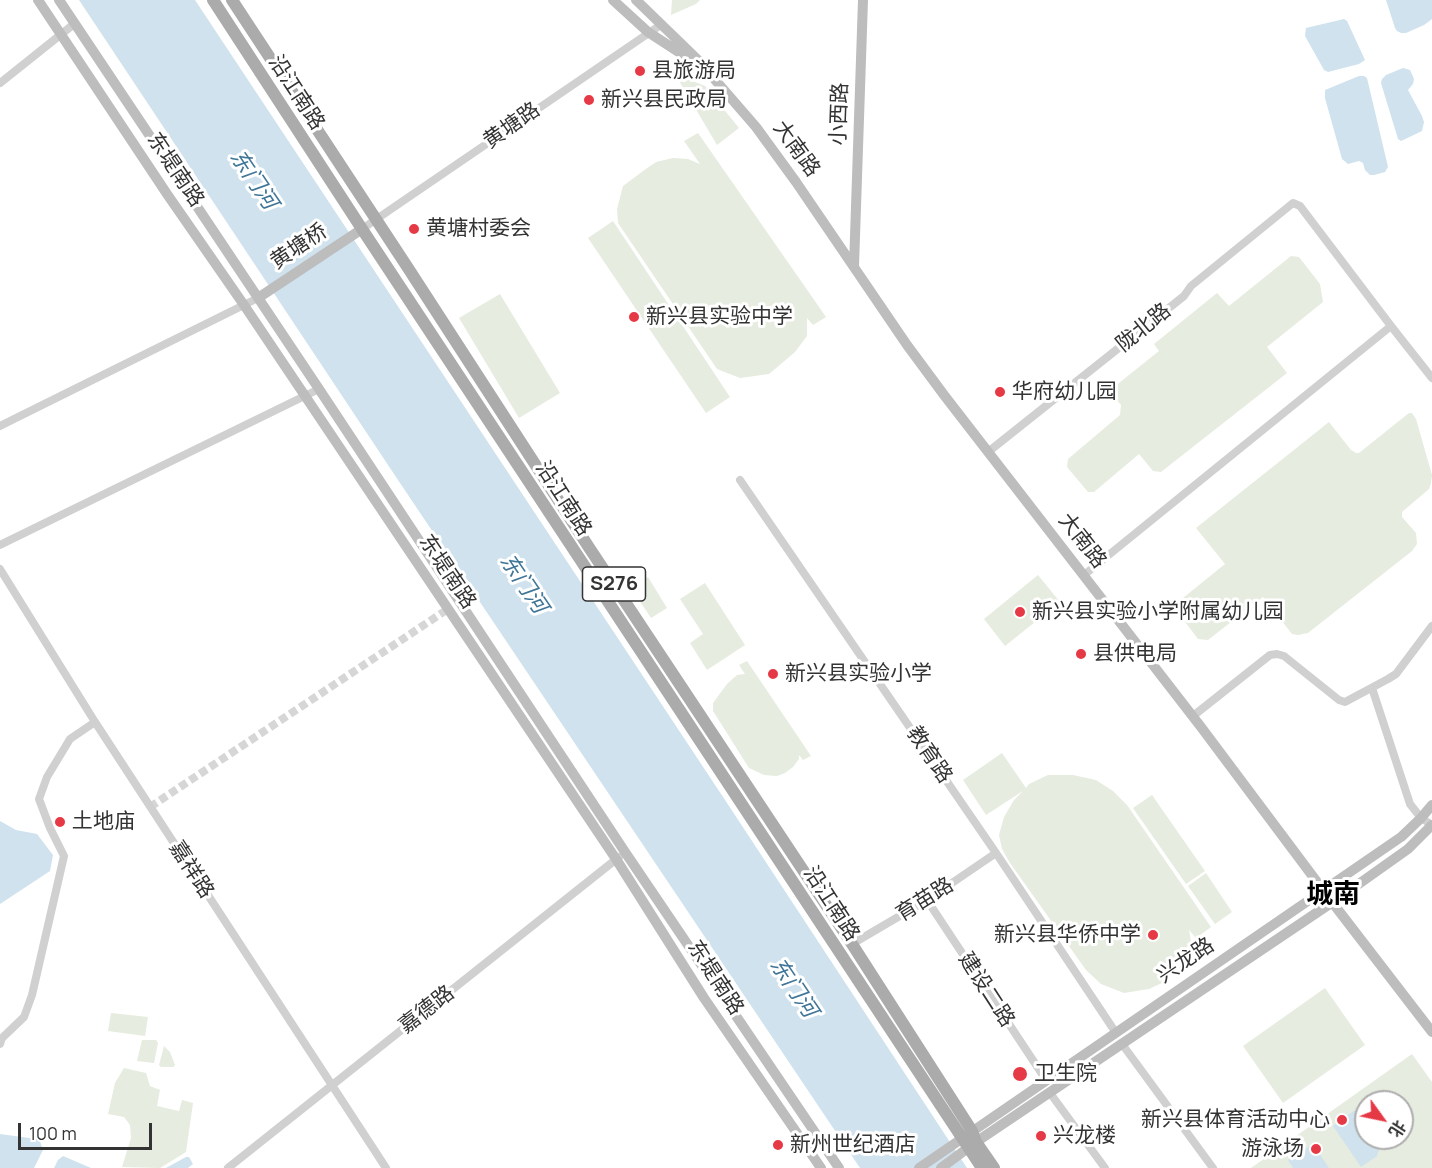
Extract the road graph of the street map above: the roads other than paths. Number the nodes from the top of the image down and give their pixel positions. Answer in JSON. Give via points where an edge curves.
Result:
{"nodes":[{"id":1,"x":38,"y":0,"type":"edge"},
{"id":2,"x":59,"y":0,"type":"edge"},
{"id":3,"x":213,"y":0,"type":"edge"},
{"id":4,"x":232,"y":0,"type":"edge"},
{"id":5,"x":613,"y":0,"type":"edge"},
{"id":6,"x":636,"y":0,"type":"edge"},
{"id":7,"x":863,"y":0,"type":"edge"},
{"id":8,"x":74,"y":24,"type":"junction"},
{"id":9,"x":662,"y":24,"type":"junction"},
{"id":10,"x":648,"y":32,"type":"junction"},
{"id":11,"x":60,"y":35,"type":"junction"},
{"id":12,"x":706,"y":70,"type":"junction"},
{"id":13,"x":0,"y":83,"type":"edge"},
{"id":14,"x":376,"y":220,"type":"junction"},
{"id":15,"x":362,"y":229,"type":"junction"},
{"id":16,"x":854,"y":266,"type":"junction"},
{"id":17,"x":258,"y":298,"type":"junction"},
{"id":18,"x":244,"y":305,"type":"junction"},
{"id":19,"x":1391,"y":326,"type":"junction"},
{"id":20,"x":1432,"y":378,"type":"edge"},
{"id":21,"x":319,"y":389,"type":"junction"},
{"id":22,"x":305,"y":396,"type":"junction"},
{"id":23,"x":0,"y":426,"type":"edge"},
{"id":24,"x":988,"y":452,"type":"junction"},
{"id":25,"x":740,"y":480,"type":"dead end"},
{"id":26,"x":0,"y":544,"type":"edge"},
{"id":27,"x":0,"y":569,"type":"edge"},
{"id":28,"x":1084,"y":575,"type":"junction"},
{"id":29,"x":1432,"y":626,"type":"edge"},
{"id":30,"x":1372,"y":688,"type":"junction"},
{"id":31,"x":1193,"y":716,"type":"junction"},
{"id":32,"x":95,"y":722,"type":"junction"},
{"id":33,"x":1432,"y":805,"type":"edge"},
{"id":34,"x":1421,"y":818,"type":"junction"},
{"id":35,"x":1432,"y":825,"type":"edge"},
{"id":36,"x":996,"y":854,"type":"junction"},
{"id":37,"x":621,"y":856,"type":"junction"},
{"id":38,"x":1324,"y":891,"type":"junction"},
{"id":39,"x":927,"y":900,"type":"junction"},
{"id":40,"x":1332,"y":902,"type":"junction"},
{"id":41,"x":852,"y":945,"type":"junction"},
{"id":42,"x":1432,"y":1032,"type":"edge"},
{"id":43,"x":1116,"y":1033,"type":"junction"},
{"id":44,"x":0,"y":1044,"type":"edge"},
{"id":45,"x":1122,"y":1044,"type":"junction"},
{"id":46,"x":1046,"y":1080,"type":"junction"},
{"id":47,"x":331,"y":1086,"type":"junction"},
{"id":48,"x":1050,"y":1093,"type":"junction"},
{"id":49,"x":966,"y":1142,"type":"junction"},
{"id":50,"x":228,"y":1168,"type":"edge"},
{"id":51,"x":386,"y":1168,"type":"edge"},
{"id":52,"x":821,"y":1168,"type":"edge"},
{"id":53,"x":839,"y":1168,"type":"edge"},
{"id":54,"x":919,"y":1168,"type":"edge"},
{"id":55,"x":941,"y":1168,"type":"edge"},
{"id":56,"x":982,"y":1168,"type":"edge"},
{"id":57,"x":994,"y":1168,"type":"edge"},
{"id":58,"x":1104,"y":1168,"type":"edge"},
{"id":59,"x":1213,"y":1168,"type":"edge"}],
"edges":[{"from":1,"to":11,"type":"main road","name":"东堤南路"},
{"from":2,"to":8,"type":"main road","name":"东堤南路"},
{"from":3,"to":15,"type":"main road","name":"沿江南路","number":"S276"},
{"from":4,"to":14,"type":"main road","name":"沿江南路","number":"S276"},
{"from":5,"to":10,"type":"main road","name":"大南路"},
{"from":6,"to":9,"type":"main road","name":"大南路"},
{"from":7,"to":16,"type":"main road","name":"小西路"},
{"from":8,"to":11,"type":"street"},
{"from":8,"to":17,"type":"main road","name":"东堤南路"},
{"from":9,"to":10,"type":"street","name":"黄塘路"},
{"from":9,"to":12,"type":"main road","name":"大南路"},
{"from":10,"to":12,"type":"main road","name":"大南路"},
{"from":10,"to":14,"type":"street","name":"黄塘路"},
{"from":11,"to":13,"type":"street"},
{"from":11,"to":18,"type":"main road","name":"东堤南路"},
{"from":12,"to":16,"type":"main road","name":"大南路","via":[[756,128]]},
{"from":14,"to":15,"type":"street","name":"黄塘路"},
{"from":14,"to":41,"type":"main road","name":"沿江南路","number":"S276"},
{"from":15,"to":17,"type":"main road","name":"黄塘桥"},
{"from":15,"to":49,"type":"main road","name":"沿江南路","number":"S276"},
{"from":16,"to":24,"type":"main road","name":"大南路","via":[[907,345]]},
{"from":17,"to":18,"type":"street"},
{"from":17,"to":21,"type":"main road","name":"东堤南路"},
{"from":18,"to":22,"type":"main road","name":"东堤南路"},
{"from":18,"to":23,"type":"street"},
{"from":19,"to":20,"type":"street"},
{"from":19,"to":24,"type":"street","name":"陇北路","via":[[1300,206],[1293,203],[1191,286],[1184,296]]},
{"from":19,"to":28,"type":"street"},
{"from":21,"to":22,"type":"street"},
{"from":21,"to":37,"type":"main road","name":"东堤南路"},
{"from":22,"to":26,"type":"street"},
{"from":22,"to":37,"type":"main road","name":"东堤南路"},
{"from":24,"to":28,"type":"main road","name":"大南路"},
{"from":25,"to":36,"type":"street","name":"教育路"},
{"from":27,"to":32,"type":"street","name":"嘉祥路"},
{"from":28,"to":31,"type":"main road","name":"大南路"},
{"from":29,"to":30,"type":"street","via":[[1396,674]]},
{"from":30,"to":31,"type":"street","via":[[1345,702],[1284,656],[1270,655]]},
{"from":30,"to":34,"type":"street","via":[[1410,804]]},
{"from":31,"to":38,"type":"main road","name":"大南路"},
{"from":32,"to":44,"type":"street","via":[[70,739],[47,777],[39,800],[64,856],[32,994],[24,1017]]},
{"from":32,"to":47,"type":"street","name":"嘉祥路"},
{"from":33,"to":34,"type":"main road","name":"兴龙路"},
{"from":34,"to":35,"type":"street"},
{"from":34,"to":38,"type":"main road","name":"兴龙路","via":[[1401,837]]},
{"from":35,"to":40,"type":"main road","name":"兴龙路","via":[[1408,849]]},
{"from":36,"to":39,"type":"street","name":"育苗路"},
{"from":36,"to":43,"type":"street","name":"教育路"},
{"from":37,"to":47,"type":"street","name":"嘉德路"},
{"from":37,"to":52,"type":"main road","name":"东堤南路","via":[[704,998]]},
{"from":37,"to":53,"type":"main road","name":"东堤南路"},
{"from":38,"to":40,"type":"main road","name":"大南路"},
{"from":38,"to":43,"type":"main road","name":"兴龙路"},
{"from":39,"to":41,"type":"street","name":"育苗路"},
{"from":39,"to":46,"type":"street","name":"建设二路"},
{"from":40,"to":42,"type":"main road","name":"大南路"},
{"from":40,"to":45,"type":"main road","name":"兴龙路"},
{"from":41,"to":49,"type":"main road","name":"沿江南路","number":"S276"},
{"from":43,"to":46,"type":"main road","name":"兴龙路"},
{"from":45,"to":48,"type":"main road","name":"兴龙路"},
{"from":45,"to":59,"type":"street"},
{"from":46,"to":49,"type":"main road","name":"兴龙路"},
{"from":47,"to":50,"type":"street","name":"嘉德路"},
{"from":47,"to":51,"type":"street","name":"嘉祥路"},
{"from":48,"to":49,"type":"main road","name":"兴龙路"},
{"from":48,"to":58,"type":"street"},
{"from":49,"to":54,"type":"main road"},
{"from":49,"to":55,"type":"main road"},
{"from":49,"to":56,"type":"main road","name":"沿江南路","number":"S276"},
{"from":49,"to":57,"type":"main road","name":"沿江南路","number":"S276"}]}
